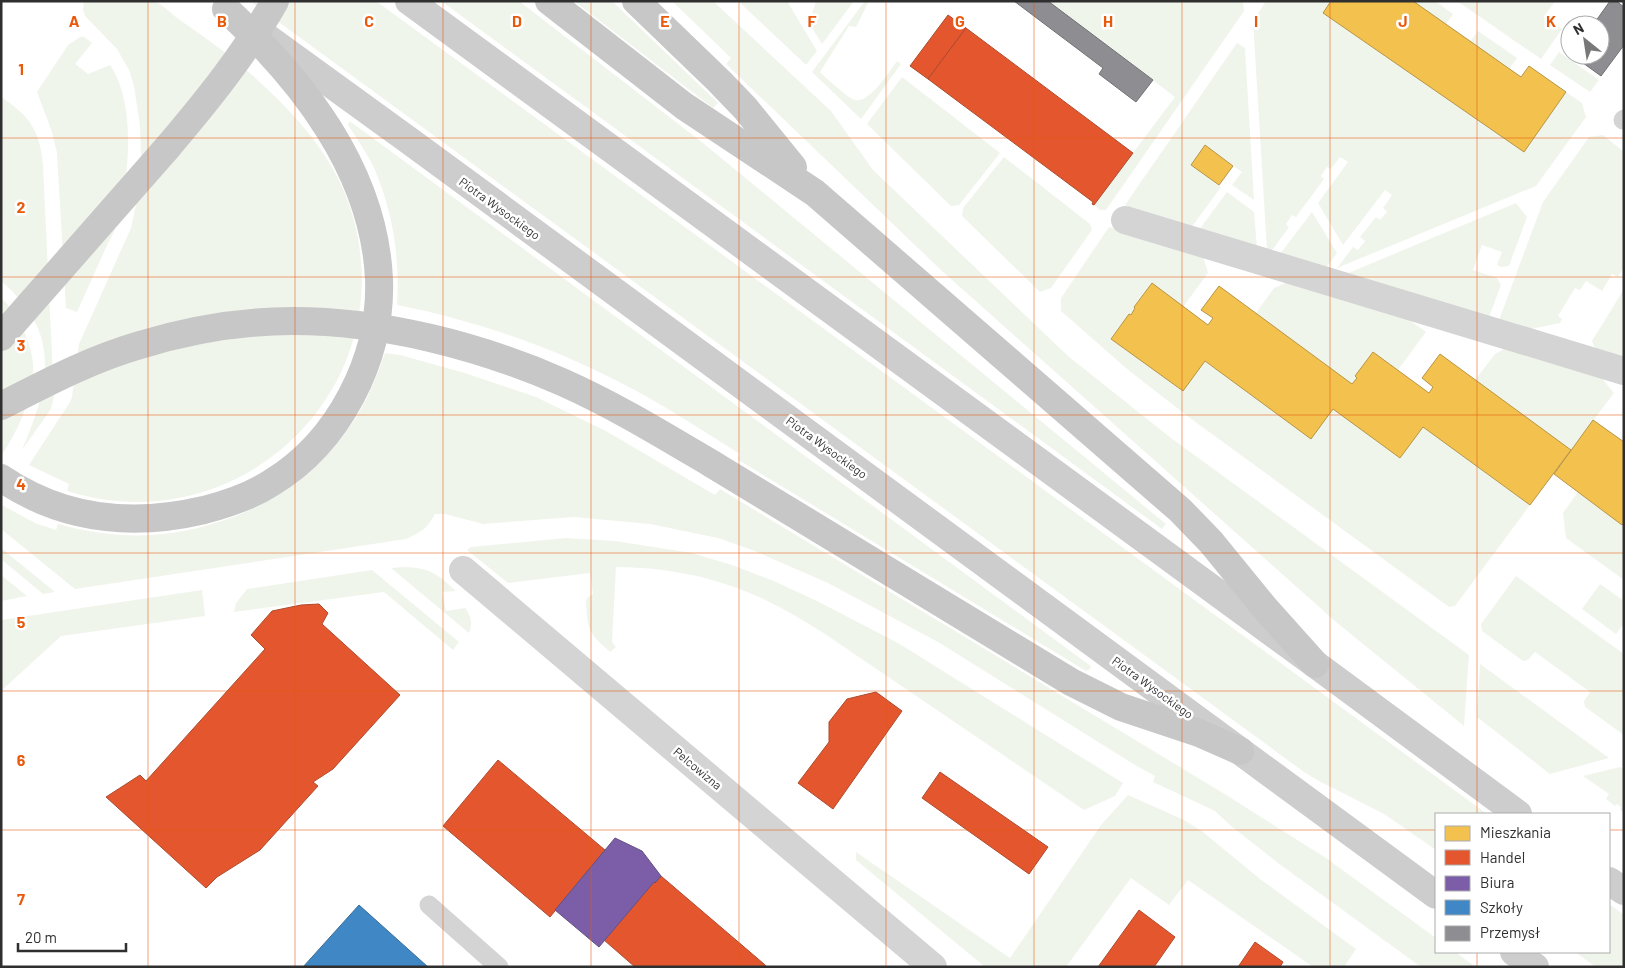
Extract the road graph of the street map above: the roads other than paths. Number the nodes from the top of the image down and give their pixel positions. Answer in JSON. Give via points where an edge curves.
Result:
{"nodes":[{"id":1,"x":275,"y":1,"type":"edge"},
{"id":2,"x":408,"y":1,"type":"edge"},
{"id":3,"x":549,"y":1,"type":"edge"},
{"id":4,"x":636,"y":1,"type":"edge"},
{"id":5,"x":221,"y":5,"type":"edge"},
{"id":6,"x":815,"y":193,"type":"junction"},
{"id":7,"x":1126,"y":220,"type":"dead end"},
{"id":8,"x":1,"y":337,"type":"edge"},
{"id":9,"x":1624,"y":371,"type":"edge"},
{"id":10,"x":1,"y":406,"type":"edge"},
{"id":11,"x":8,"y":482,"type":"edge"},
{"id":12,"x":463,"y":570,"type":"dead end"},
{"id":13,"x":1315,"y":664,"type":"junction"},
{"id":14,"x":1240,"y":751,"type":"junction"},
{"id":15,"x":1517,"y":813,"type":"edge"},
{"id":16,"x":1610,"y":881,"type":"edge"},
{"id":17,"x":1624,"y":892,"type":"edge"},
{"id":18,"x":1435,"y":894,"type":"edge"},
{"id":19,"x":430,"y":906,"type":"dead end"},
{"id":20,"x":1515,"y":953,"type":"edge"},
{"id":21,"x":926,"y":965,"type":"edge"},
{"id":22,"x":499,"y":967,"type":"edge"},
{"id":23,"x":1535,"y":967,"type":"edge"}],
"edges":[{"from":1,"to":8,"type":"main road","bridge":true,"via":[[208,99]]},
{"from":2,"to":13,"type":"main road"},
{"from":3,"to":6,"type":"main road","via":[[684,106]]},
{"from":4,"to":6,"type":"main road","via":[[738,101]]},
{"from":5,"to":11,"type":"main road","via":[[273,56],[311,104],[344,156],[366,207],[379,279],[378,307],[367,360],[357,384],[327,432],[291,469],[270,484],[218,506],[160,518],[107,518],[61,508]]},
{"from":5,"to":14,"type":"main road","name":"Piotra Wysockiego"},
{"from":6,"to":13,"type":"main road","via":[[1180,510]]},
{"from":7,"to":9,"type":"street"},
{"from":10,"to":14,"type":"main road","bridge":true,"via":[[99,359],[138,345],[213,328],[293,321],[339,324],[382,329],[470,348],[563,382],[609,405],[1071,682],[1121,707],[1199,733]]},
{"from":12,"to":21,"type":"street","name":"Pelcowizna"},
{"from":13,"to":15,"type":"main road"},
{"from":14,"to":18,"type":"main road","name":"Piotra Wysockiego"},
{"from":16,"to":17,"type":"main road"},
{"from":19,"to":22,"type":"lane"},
{"from":20,"to":23,"type":"main road"}]}
